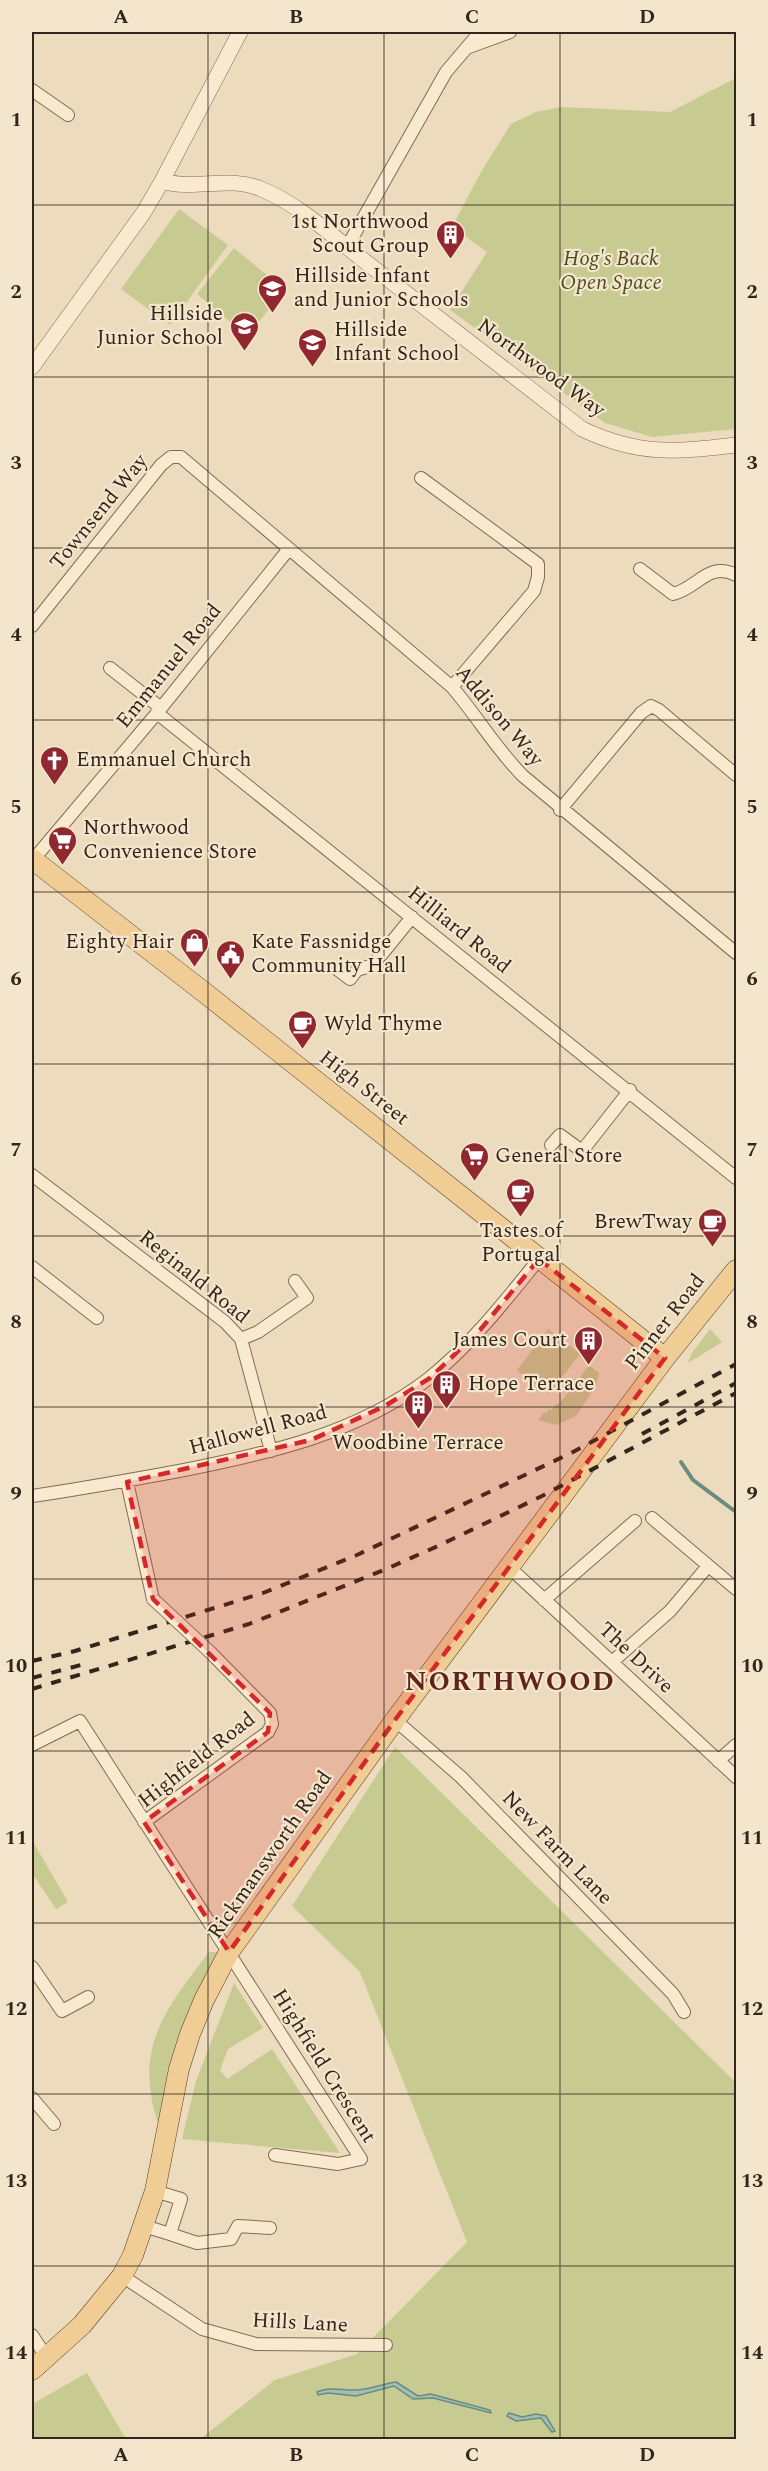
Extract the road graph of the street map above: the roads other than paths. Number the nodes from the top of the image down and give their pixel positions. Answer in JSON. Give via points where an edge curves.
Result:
{"nodes":[{"id":1,"x":240,"y":32,"type":"edge"},
{"id":2,"x":480,"y":32,"type":"edge"},
{"id":3,"x":510,"y":32,"type":"edge"},
{"id":4,"x":468,"y":47,"type":"junction"},
{"id":5,"x":32,"y":90,"type":"edge"},
{"id":6,"x":68,"y":115,"type":"dead end"},
{"id":7,"x":162,"y":181,"type":"junction"},
{"id":8,"x":347,"y":247,"type":"junction"},
{"id":9,"x":32,"y":366,"type":"edge"},
{"id":10,"x":736,"y":445,"type":"edge"},
{"id":11,"x":421,"y":478,"type":"dead end"},
{"id":12,"x":288,"y":550,"type":"junction"},
{"id":13,"x":640,"y":568,"type":"dead end"},
{"id":14,"x":736,"y":575,"type":"edge"},
{"id":15,"x":32,"y":626,"type":"edge"},
{"id":16,"x":110,"y":668,"type":"dead end"},
{"id":17,"x":452,"y":687,"type":"junction"},
{"id":18,"x":159,"y":711,"type":"junction"},
{"id":19,"x":736,"y":775,"type":"edge"},
{"id":20,"x":560,"y":810,"type":"junction"},
{"id":21,"x":32,"y":860,"type":"edge"},
{"id":22,"x":412,"y":917,"type":"junction"},
{"id":23,"x":736,"y":953,"type":"edge"},
{"id":24,"x":338,"y":970,"type":"dead end"},
{"id":25,"x":630,"y":1090,"type":"junction"},
{"id":26,"x":551,"y":1145,"type":"dead end"},
{"id":27,"x":32,"y":1175,"type":"edge"},
{"id":28,"x":736,"y":1178,"type":"edge"},
{"id":29,"x":539,"y":1259,"type":"junction"},
{"id":30,"x":32,"y":1267,"type":"edge"},
{"id":31,"x":736,"y":1270,"type":"edge"},
{"id":32,"x":295,"y":1281,"type":"dead end"},
{"id":33,"x":97,"y":1318,"type":"dead end"},
{"id":34,"x":241,"y":1339,"type":"junction"},
{"id":35,"x":665,"y":1358,"type":"junction"},
{"id":36,"x":632,"y":1404,"type":"joint"},
{"id":37,"x":271,"y":1450,"type":"junction"},
{"id":38,"x":127,"y":1482,"type":"junction"},
{"id":39,"x":32,"y":1496,"type":"edge"},
{"id":40,"x":652,"y":1518,"type":"dead end"},
{"id":41,"x":635,"y":1521,"type":"dead end"},
{"id":42,"x":708,"y":1566,"type":"junction"},
{"id":43,"x":510,"y":1568,"type":"junction"},
{"id":44,"x":736,"y":1589,"type":"edge"},
{"id":45,"x":544,"y":1600,"type":"junction"},
{"id":46,"x":612,"y":1662,"type":"junction"},
{"id":47,"x":395,"y":1720,"type":"junction"},
{"id":48,"x":32,"y":1745,"type":"edge"},
{"id":49,"x":736,"y":1745,"type":"edge"},
{"id":50,"x":718,"y":1761,"type":"junction"},
{"id":51,"x":736,"y":1778,"type":"edge"},
{"id":52,"x":144,"y":1822,"type":"junction"},
{"id":53,"x":230,"y":1952,"type":"junction"},
{"id":54,"x":32,"y":1967,"type":"edge"},
{"id":55,"x":88,"y":1997,"type":"dead end"},
{"id":56,"x":684,"y":2012,"type":"dead end"},
{"id":57,"x":32,"y":2098,"type":"edge"},
{"id":58,"x":54,"y":2124,"type":"dead end"},
{"id":59,"x":274,"y":2155,"type":"dead end"},
{"id":60,"x":156,"y":2191,"type":"junction"},
{"id":61,"x":144,"y":2226,"type":"junction"},
{"id":62,"x":270,"y":2228,"type":"dead end"},
{"id":63,"x":170,"y":2234,"type":"junction"},
{"id":64,"x":122,"y":2276,"type":"junction"},
{"id":65,"x":32,"y":2335,"type":"edge"},
{"id":66,"x":386,"y":2345,"type":"dead end"},
{"id":67,"x":39,"y":2364,"type":"edge"}],
"edges":[{"from":1,"to":7,"type":"street"},
{"from":2,"to":4,"type":"street"},
{"from":3,"to":4,"type":"street"},
{"from":4,"to":8,"type":"street","via":[[446,72]]},
{"from":5,"to":6,"type":"street"},
{"from":7,"to":8,"type":"street","name":"Northwood Way","via":[[178,186],[220,182],[260,188],[286,202]]},
{"from":7,"to":9,"type":"street","via":[[144,212]]},
{"from":8,"to":10,"type":"street","name":"Northwood Way","via":[[582,429],[617,444],[660,451]]},
{"from":11,"to":17,"type":"street","via":[[538,564],[534,591]]},
{"from":12,"to":15,"type":"street","name":"Townsend Way","via":[[181,457],[171,457],[160,465]]},
{"from":12,"to":17,"type":"street","name":"Addison Way"},
{"from":12,"to":18,"type":"street","name":"Emmanuel Road"},
{"from":13,"to":14,"type":"street","via":[[673,594],[715,571]]},
{"from":16,"to":18,"type":"street","name":"Hilliard Road"},
{"from":17,"to":20,"type":"street","name":"Addison Way","via":[[504,758]]},
{"from":18,"to":21,"type":"street","name":"Emmanuel Road"},
{"from":18,"to":22,"type":"street","name":"Hilliard Road"},
{"from":19,"to":20,"type":"street","via":[[651,706],[640,713]]},
{"from":20,"to":23,"type":"street","name":"Addison Way"},
{"from":21,"to":29,"type":"main road","name":"High Street"},
{"from":22,"to":24,"type":"street","via":[[373,965],[357,970],[350,979]]},
{"from":22,"to":25,"type":"street","name":"Hilliard Road"},
{"from":25,"to":26,"type":"street","via":[[582,1151],[560,1135]]},
{"from":25,"to":28,"type":"street","name":"Hilliard Road"},
{"from":27,"to":34,"type":"street","name":"Reginald Road","via":[[225,1322]]},
{"from":29,"to":35,"type":"main road","name":"High Street"},
{"from":29,"to":37,"type":"street","name":"Hallowell Road","via":[[480,1330],[430,1378],[361,1419],[311,1440]]},
{"from":30,"to":33,"type":"street"},
{"from":31,"to":35,"type":"main road","name":"Pinner Road"},
{"from":32,"to":34,"type":"street","via":[[307,1298],[258,1332]]},
{"from":34,"to":37,"type":"street","name":"Reginald Road"},
{"from":35,"to":36,"type":"main road","name":"Pinner Road"},
{"from":36,"to":43,"type":"main road","name":"Rickmansworth Road"},
{"from":37,"to":38,"type":"street","name":"Hallowell Road"},
{"from":38,"to":39,"type":"street","name":"Hallowell Road"},
{"from":38,"to":52,"type":"street","name":"Highfield Road","bridge":true,"via":[[153,1599],[270,1713],[272,1724],[268,1732]]},
{"from":40,"to":42,"type":"street"},
{"from":41,"to":45,"type":"street"},
{"from":42,"to":44,"type":"street"},
{"from":42,"to":46,"type":"street","via":[[670,1611]]},
{"from":43,"to":45,"type":"street","name":"The Drive"},
{"from":43,"to":47,"type":"main road","name":"Rickmansworth Road"},
{"from":45,"to":46,"type":"street","name":"The Drive"},
{"from":46,"to":50,"type":"street","name":"The Drive"},
{"from":47,"to":53,"type":"main road","name":"Rickmansworth Road"},
{"from":47,"to":56,"type":"street","name":"New Farm Lane","via":[[460,1777],[673,1994]]},
{"from":48,"to":52,"type":"street","via":[[80,1721]]},
{"from":49,"to":50,"type":"street"},
{"from":50,"to":51,"type":"street","name":"The Drive"},
{"from":52,"to":53,"type":"street","name":"Highfield Road"},
{"from":53,"to":59,"type":"street","name":"Highfield Crescent","via":[[361,2159],[338,2164]]},
{"from":53,"to":60,"type":"main road","name":"Rickmansworth Road","via":[[204,2000],[182,2060]]},
{"from":54,"to":55,"type":"street","via":[[63,2011]]},
{"from":57,"to":58,"type":"street"},
{"from":60,"to":61,"type":"main road","name":"Rickmansworth Road"},
{"from":60,"to":63,"type":"street","via":[[181,2199]]},
{"from":61,"to":63,"type":"street"},
{"from":61,"to":64,"type":"main road","name":"Rickmansworth Road"},
{"from":62,"to":63,"type":"street","via":[[238,2226],[231,2238],[197,2243]]},
{"from":64,"to":66,"type":"street","name":"Hills Lane","via":[[202,2329],[256,2344]]},
{"from":64,"to":67,"type":"main road","name":"Rickmansworth Road","via":[[82,2325]]},
{"from":65,"to":67,"type":"street"}]}
